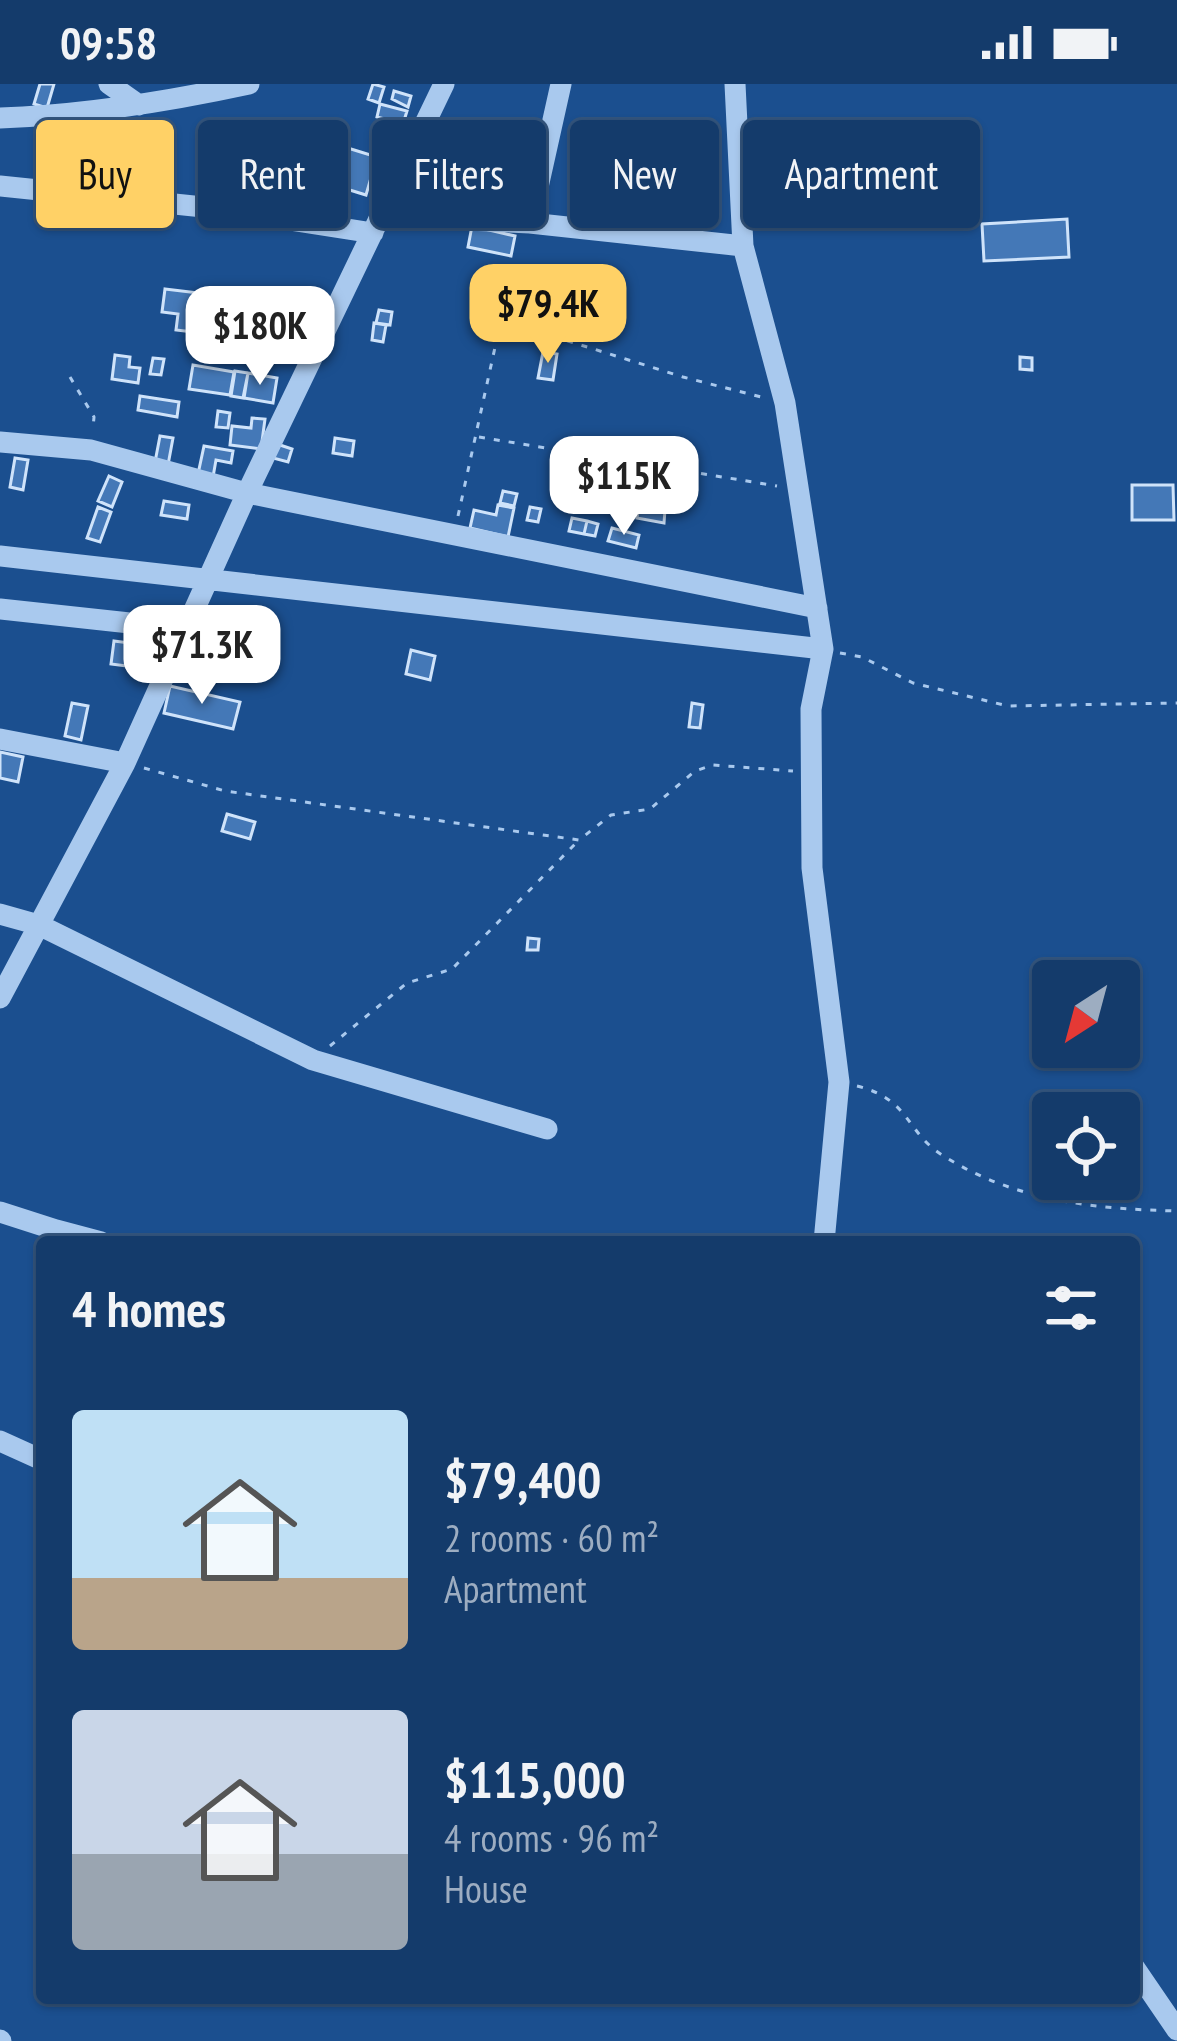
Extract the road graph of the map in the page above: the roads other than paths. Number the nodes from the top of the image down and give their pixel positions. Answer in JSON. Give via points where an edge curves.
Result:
{"nodes":[{"id":1,"x":110,"y":84,"type":"edge"},
{"id":2,"x":249,"y":84,"type":"edge"},
{"id":3,"x":444,"y":84,"type":"edge"},
{"id":4,"x":561,"y":84,"type":"edge"},
{"id":5,"x":735,"y":84,"type":"edge"},
{"id":6,"x":139,"y":105,"type":"junction"},
{"id":7,"x":0,"y":118,"type":"edge"},
{"id":8,"x":427,"y":120,"type":"edge"},
{"id":9,"x":546,"y":151,"type":"edge"},
{"id":10,"x":0,"y":186,"type":"edge"},
{"id":11,"x":372,"y":223,"type":"edge"},
{"id":12,"x":546,"y":225,"type":"edge"},
{"id":13,"x":376,"y":228,"type":"edge"},
{"id":14,"x":743,"y":246,"type":"junction"},
{"id":15,"x":0,"y":442,"type":"edge"},
{"id":16,"x":247,"y":493,"type":"junction"},
{"id":17,"x":0,"y":556,"type":"edge"},
{"id":18,"x":207,"y":580,"type":"junction"},
{"id":19,"x":817,"y":608,"type":"junction"},
{"id":20,"x":0,"y":609,"type":"edge"},
{"id":21,"x":185,"y":629,"type":"junction"},
{"id":22,"x":823,"y":649,"type":"junction"},
{"id":23,"x":0,"y":740,"type":"edge"},
{"id":24,"x":124,"y":763,"type":"junction"},
{"id":25,"x":0,"y":914,"type":"edge"},
{"id":26,"x":39,"y":925,"type":"junction"},
{"id":27,"x":0,"y":998,"type":"edge"},
{"id":28,"x":547,"y":1129,"type":"dead end"},
{"id":29,"x":0,"y":1212,"type":"edge"},
{"id":30,"x":59,"y":1236,"type":"edge"},
{"id":31,"x":825,"y":1236,"type":"edge"},
{"id":32,"x":0,"y":1442,"type":"edge"},
{"id":33,"x":36,"y":1457,"type":"edge"},
{"id":34,"x":1140,"y":1976,"type":"edge"},
{"id":35,"x":1177,"y":2030,"type":"edge"}],
"edges":[{"from":1,"to":6,"type":"street"},
{"from":2,"to":6,"type":"street"},
{"from":3,"to":8,"type":"street"},
{"from":4,"to":9,"type":"street"},
{"from":5,"to":14,"type":"street"},
{"from":6,"to":7,"type":"street"},
{"from":10,"to":11,"type":"street"},
{"from":12,"to":14,"type":"street"},
{"from":13,"to":16,"type":"street"},
{"from":14,"to":19,"type":"street","via":[[784,403]]},
{"from":15,"to":16,"type":"street","via":[[91,450]]},
{"from":16,"to":18,"type":"street"},
{"from":16,"to":19,"type":"street"},
{"from":17,"to":18,"type":"street"},
{"from":18,"to":21,"type":"street"},
{"from":18,"to":22,"type":"street"},
{"from":19,"to":22,"type":"street"},
{"from":20,"to":21,"type":"street"},
{"from":21,"to":24,"type":"street"},
{"from":22,"to":31,"type":"street","via":[[811,709],[812,868],[838,1082]]},
{"from":23,"to":24,"type":"street"},
{"from":24,"to":26,"type":"street"},
{"from":25,"to":26,"type":"street"},
{"from":26,"to":27,"type":"street"},
{"from":26,"to":28,"type":"street","via":[[313,1060]]},
{"from":29,"to":30,"type":"street"},
{"from":32,"to":33,"type":"street"},
{"from":34,"to":35,"type":"street"}]}
